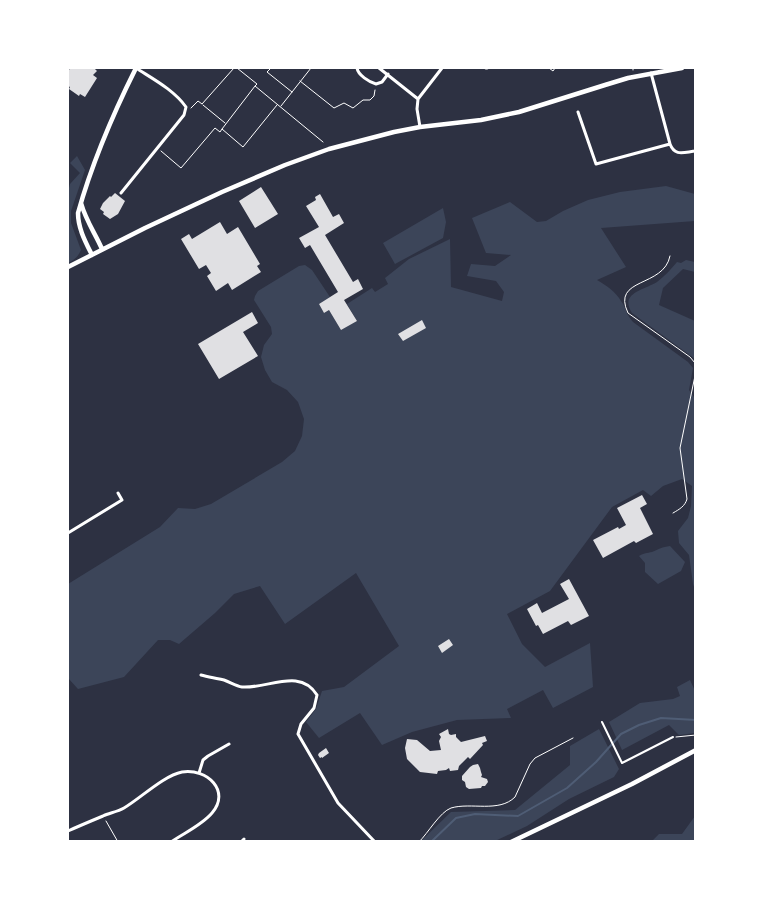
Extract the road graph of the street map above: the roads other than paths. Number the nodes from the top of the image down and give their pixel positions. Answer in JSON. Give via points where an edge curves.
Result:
{"nodes":[{"id":1,"x":136,"y":68,"type":"edge"},
{"id":2,"x":357,"y":68,"type":"edge"},
{"id":3,"x":380,"y":68,"type":"edge"},
{"id":4,"x":442,"y":68,"type":"edge"},
{"id":5,"x":682,"y":68,"type":"edge"},
{"id":6,"x":651,"y":73,"type":"junction"},
{"id":7,"x":388,"y":74,"type":"junction"},
{"id":8,"x":418,"y":99,"type":"junction"},
{"id":9,"x":578,"y":112,"type":"dead end"},
{"id":10,"x":420,"y":127,"type":"junction"},
{"id":11,"x":670,"y":144,"type":"junction"},
{"id":12,"x":696,"y":151,"type":"edge"},
{"id":13,"x":121,"y":192,"type":"dead end"},
{"id":14,"x":81,"y":202,"type":"junction"},
{"id":15,"x":102,"y":249,"type":"junction"},
{"id":16,"x":92,"y":254,"type":"junction"},
{"id":17,"x":68,"y":267,"type":"edge"},
{"id":18,"x":118,"y":493,"type":"dead end"},
{"id":19,"x":68,"y":532,"type":"edge"},
{"id":20,"x":201,"y":675,"type":"dead end"},
{"id":21,"x":602,"y":722,"type":"dead end"},
{"id":22,"x":674,"y":737,"type":"road end"},
{"id":23,"x":229,"y":744,"type":"dead end"},
{"id":24,"x":696,"y":750,"type":"edge"},
{"id":25,"x":198,"y":773,"type":"junction"},
{"id":26,"x":68,"y":831,"type":"edge"},
{"id":27,"x":171,"y":842,"type":"edge"},
{"id":28,"x":375,"y":842,"type":"edge"},
{"id":29,"x":512,"y":842,"type":"edge"}],
"edges":[{"from":1,"to":13,"type":"street","via":[[172,92],[186,107],[184,115]]},
{"from":1,"to":14,"type":"street"},
{"from":2,"to":7,"type":"street","via":[[376,84]]},
{"from":3,"to":7,"type":"street"},
{"from":4,"to":8,"type":"street"},
{"from":5,"to":6,"type":"street"},
{"from":6,"to":10,"type":"street","via":[[519,112]]},
{"from":6,"to":11,"type":"street"},
{"from":7,"to":8,"type":"street"},
{"from":8,"to":10,"type":"street"},
{"from":9,"to":11,"type":"street","via":[[596,164]]},
{"from":10,"to":15,"type":"street","via":[[351,142],[308,156],[206,199]]},
{"from":11,"to":12,"type":"street","via":[[676,152]]},
{"from":14,"to":15,"type":"street","via":[[85,218]]},
{"from":14,"to":16,"type":"street","via":[[78,222]]},
{"from":15,"to":16,"type":"street"},
{"from":16,"to":17,"type":"street"},
{"from":18,"to":19,"type":"street","via":[[122,500]]},
{"from":20,"to":28,"type":"street","via":[[241,687],[284,680],[312,687],[318,695],[298,734],[338,803]]},
{"from":21,"to":22,"type":"lane","via":[[622,763]]},
{"from":23,"to":25,"type":"street","via":[[203,760]]},
{"from":24,"to":29,"type":"street"},
{"from":25,"to":26,"type":"street","via":[[182,772],[122,809]]},
{"from":25,"to":27,"type":"street","via":[[211,779],[217,787],[217,806],[200,823]]}]}
